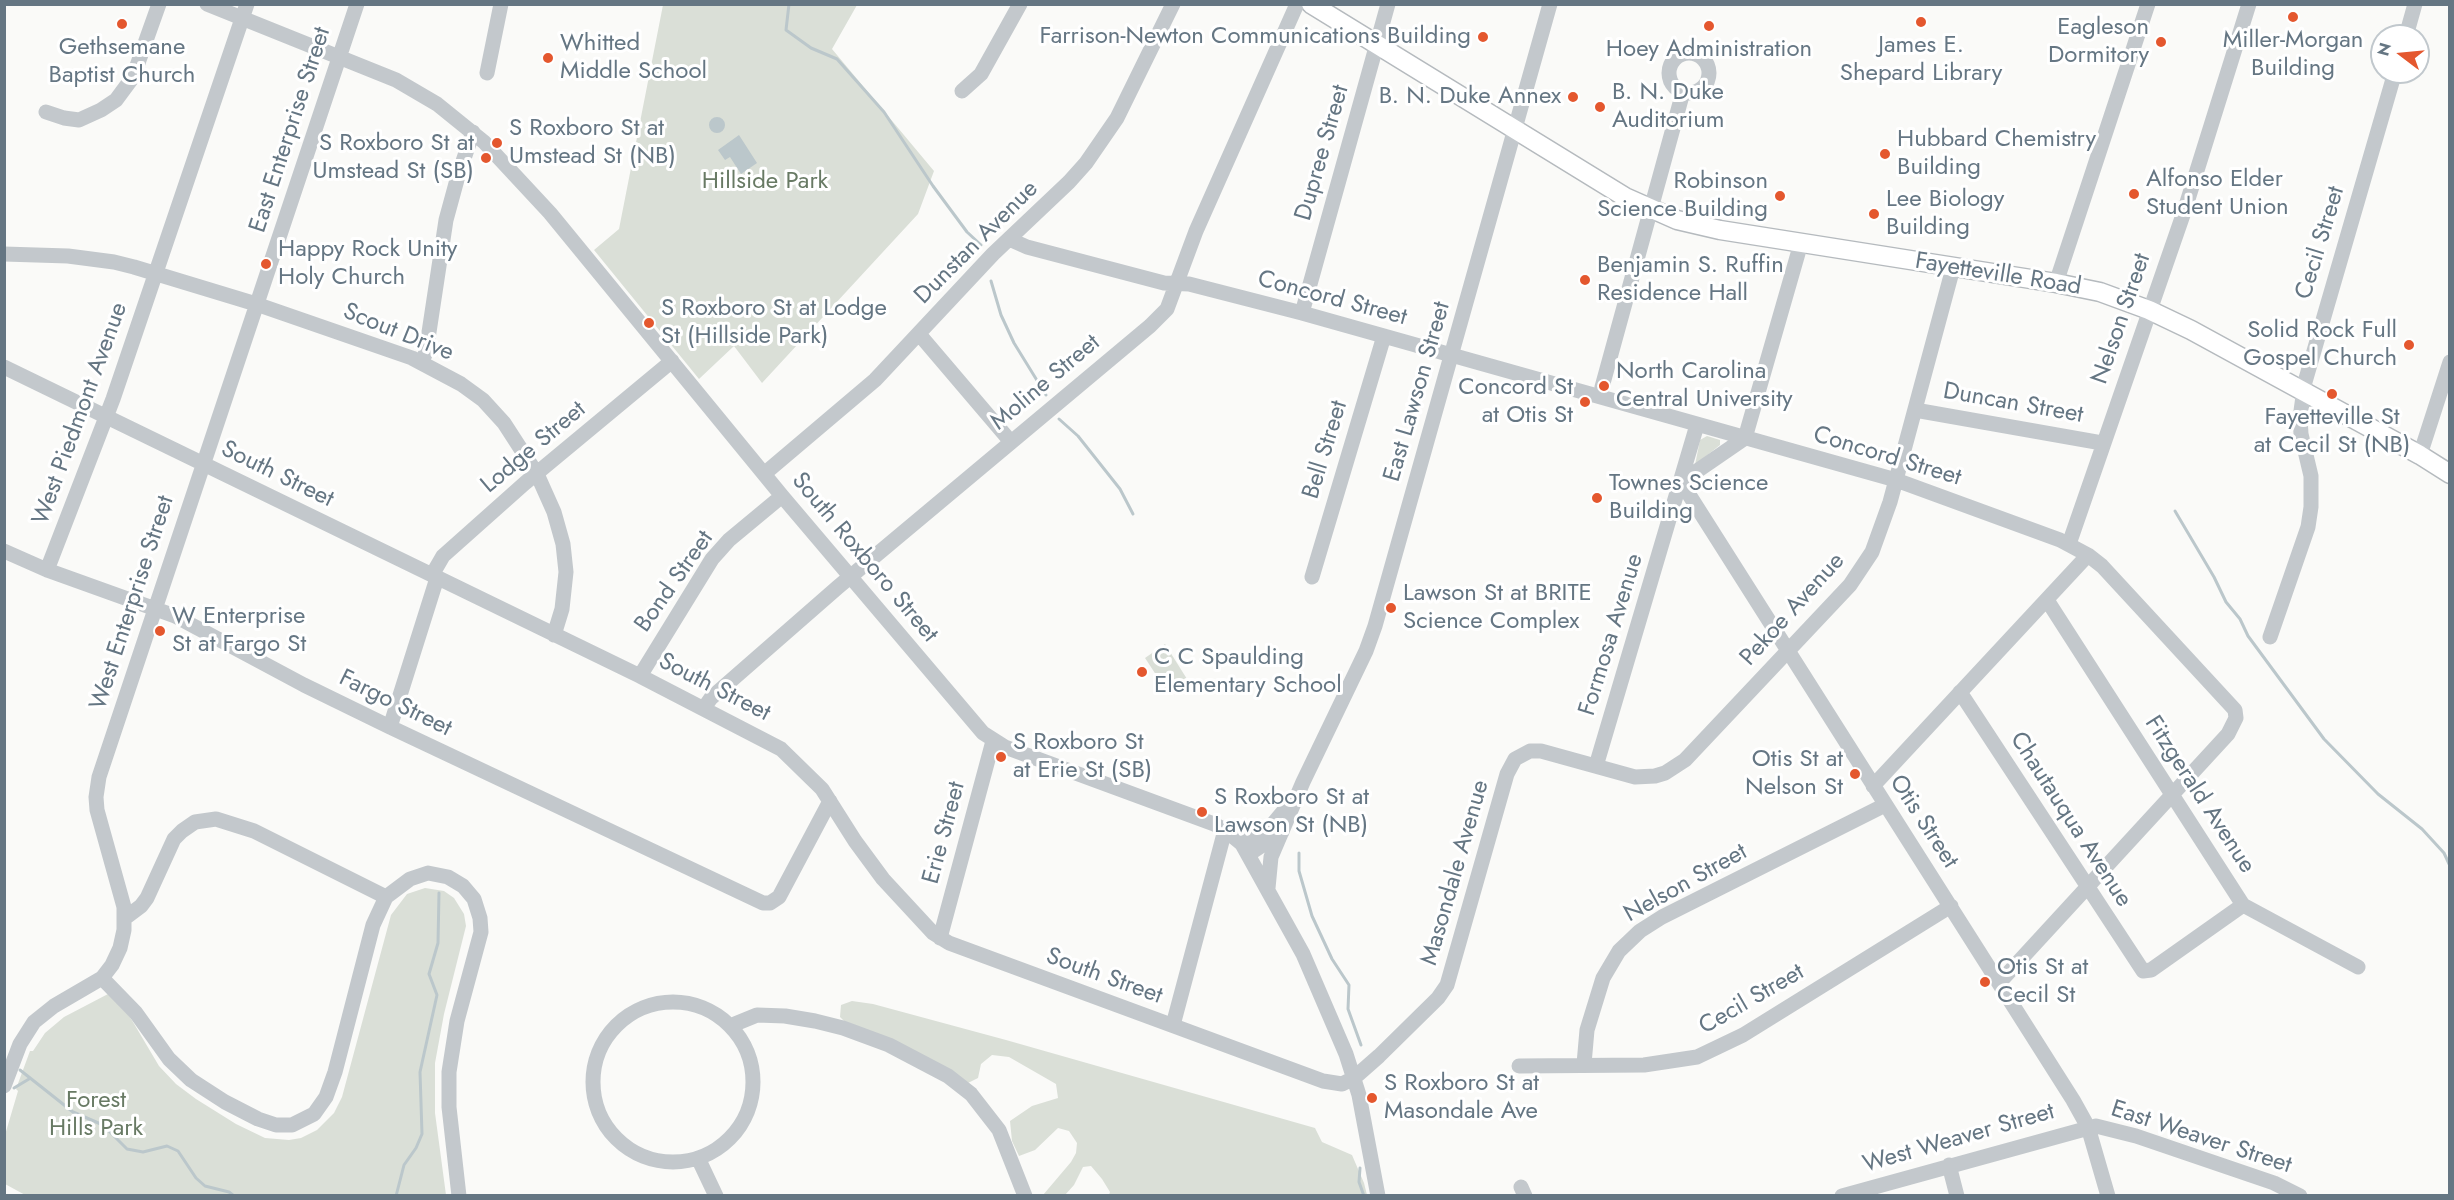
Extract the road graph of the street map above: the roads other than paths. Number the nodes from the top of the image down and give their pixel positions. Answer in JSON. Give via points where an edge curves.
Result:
{"nodes":[{"id":1,"x":159,"y":4,"type":"edge"},
{"id":2,"x":207,"y":4,"type":"edge"},
{"id":3,"x":357,"y":4,"type":"edge"},
{"id":4,"x":501,"y":4,"type":"edge"},
{"id":5,"x":1020,"y":4,"type":"edge"},
{"id":6,"x":1173,"y":4,"type":"edge"},
{"id":7,"x":1297,"y":4,"type":"edge"},
{"id":8,"x":1311,"y":4,"type":"edge"},
{"id":9,"x":1388,"y":4,"type":"edge"},
{"id":10,"x":1550,"y":4,"type":"edge"},
{"id":11,"x":2148,"y":4,"type":"edge"},
{"id":12,"x":2249,"y":4,"type":"edge"},
{"id":13,"x":2415,"y":4,"type":"edge"},
{"id":14,"x":244,"y":11,"type":"edge"},
{"id":15,"x":2409,"y":24,"type":"edge"},
{"id":16,"x":1377,"y":45,"type":"junction"},
{"id":17,"x":340,"y":57,"type":"junction"},
{"id":18,"x":487,"y":73,"type":"dead end"},
{"id":19,"x":2391,"y":84,"type":"edge"},
{"id":20,"x":962,"y":91,"type":"dead end"},
{"id":21,"x":1683,"y":92,"type":"dead end"},
{"id":22,"x":46,"y":112,"type":"dead end"},
{"id":23,"x":1514,"y":130,"type":"junction"},
{"id":24,"x":473,"y":132,"type":"junction"},
{"id":25,"x":1651,"y":209,"type":"junction"},
{"id":26,"x":1009,"y":239,"type":"junction"},
{"id":27,"x":1801,"y":243,"type":"junction"},
{"id":28,"x":4,"y":255,"type":"edge"},
{"id":29,"x":1953,"y":268,"type":"junction"},
{"id":30,"x":156,"y":273,"type":"junction"},
{"id":31,"x":1178,"y":283,"type":"junction"},
{"id":32,"x":2056,"y":284,"type":"junction"},
{"id":33,"x":256,"y":304,"type":"junction"},
{"id":34,"x":2150,"y":310,"type":"junction"},
{"id":35,"x":1302,"y":313,"type":"junction"},
{"id":36,"x":919,"y":334,"type":"junction"},
{"id":37,"x":1384,"y":336,"type":"junction"},
{"id":38,"x":1450,"y":355,"type":"junction"},
{"id":39,"x":672,"y":361,"type":"junction"},
{"id":40,"x":422,"y":362,"type":"junction"},
{"id":41,"x":2450,"y":362,"type":"edge"},
{"id":42,"x":4,"y":367,"type":"edge"},
{"id":43,"x":1602,"y":387,"type":"dead end"},
{"id":44,"x":2303,"y":391,"type":"junction"},
{"id":45,"x":1915,"y":410,"type":"junction"},
{"id":46,"x":106,"y":416,"type":"junction"},
{"id":47,"x":1697,"y":425,"type":"junction"},
{"id":48,"x":1745,"y":438,"type":"junction"},
{"id":49,"x":1011,"y":442,"type":"junction"},
{"id":50,"x":2102,"y":443,"type":"junction"},
{"id":51,"x":2420,"y":455,"type":"junction"},
{"id":52,"x":202,"y":464,"type":"junction"},
{"id":53,"x":537,"y":474,"type":"junction"},
{"id":54,"x":764,"y":474,"type":"junction"},
{"id":55,"x":2450,"y":474,"type":"edge"},
{"id":56,"x":1896,"y":480,"type":"junction"},
{"id":57,"x":1681,"y":482,"type":"junction"},
{"id":58,"x":782,"y":496,"type":"junction"},
{"id":59,"x":2069,"y":544,"type":"junction"},
{"id":60,"x":4,"y":551,"type":"edge"},
{"id":61,"x":2088,"y":555,"type":"junction"},
{"id":62,"x":47,"y":570,"type":"junction"},
{"id":63,"x":434,"y":577,"type":"junction"},
{"id":64,"x":851,"y":577,"type":"junction"},
{"id":65,"x":1312,"y":577,"type":"dead end"},
{"id":66,"x":2046,"y":600,"type":"junction"},
{"id":67,"x":155,"y":608,"type":"junction"},
{"id":68,"x":554,"y":635,"type":"junction"},
{"id":69,"x":2270,"y":637,"type":"dead end"},
{"id":70,"x":1789,"y":651,"type":"junction"},
{"id":71,"x":640,"y":676,"type":"junction"},
{"id":72,"x":1960,"y":692,"type":"junction"},
{"id":73,"x":704,"y":708,"type":"junction"},
{"id":74,"x":390,"y":727,"type":"junction"},
{"id":75,"x":993,"y":741,"type":"junction"},
{"id":76,"x":1555,"y":755,"type":"joint"},
{"id":77,"x":1596,"y":766,"type":"junction"},
{"id":78,"x":1302,"y":782,"type":"junction"},
{"id":79,"x":1873,"y":786,"type":"junction"},
{"id":80,"x":2173,"y":795,"type":"junction"},
{"id":81,"x":830,"y":801,"type":"junction"},
{"id":82,"x":1885,"y":805,"type":"junction"},
{"id":83,"x":1226,"y":830,"type":"junction"},
{"id":84,"x":1282,"y":832,"type":"junction"},
{"id":85,"x":1245,"y":849,"type":"junction"},
{"id":86,"x":1268,"y":888,"type":"junction"},
{"id":87,"x":2087,"y":888,"type":"junction"},
{"id":88,"x":386,"y":897,"type":"junction"},
{"id":89,"x":2243,"y":905,"type":"junction"},
{"id":90,"x":1950,"y":906,"type":"junction"},
{"id":91,"x":125,"y":918,"type":"junction"},
{"id":92,"x":939,"y":938,"type":"junction"},
{"id":93,"x":2358,"y":967,"type":"dead end"},
{"id":94,"x":102,"y":978,"type":"junction"},
{"id":95,"x":1999,"y":983,"type":"junction"},
{"id":96,"x":1173,"y":1025,"type":"junction"},
{"id":97,"x":730,"y":1026,"type":"junction"},
{"id":98,"x":1584,"y":1064,"type":"junction"},
{"id":99,"x":1519,"y":1066,"type":"dead end"},
{"id":100,"x":1354,"y":1078,"type":"junction"},
{"id":101,"x":4,"y":1086,"type":"edge"},
{"id":102,"x":2088,"y":1127,"type":"junction"},
{"id":103,"x":698,"y":1158,"type":"junction"},
{"id":104,"x":1949,"y":1165,"type":"junction"},
{"id":105,"x":459,"y":1196,"type":"edge"},
{"id":106,"x":716,"y":1196,"type":"edge"},
{"id":107,"x":1025,"y":1196,"type":"edge"},
{"id":108,"x":1378,"y":1196,"type":"edge"},
{"id":109,"x":1842,"y":1196,"type":"edge"},
{"id":110,"x":1957,"y":1196,"type":"edge"},
{"id":111,"x":2108,"y":1196,"type":"edge"},
{"id":112,"x":2300,"y":1196,"type":"edge"}],
"edges":[{"from":1,"to":22,"type":"street","via":[[133,77],[116,100],[79,120]]},
{"from":2,"to":14,"type":"street","name":"South Roxboro Street"},
{"from":3,"to":17,"type":"street","name":"East Enterprise Street"},
{"from":4,"to":18,"type":"street"},
{"from":5,"to":20,"type":"street","via":[[981,74]]},
{"from":6,"to":26,"type":"street","name":"Dunstan Avenue","via":[[1117,118],[1096,150],[1069,182]]},
{"from":7,"to":31,"type":"street","name":"Moline Street","via":[[1196,231]]},
{"from":8,"to":16,"type":"main road","name":"Fayetteville Road"},
{"from":9,"to":16,"type":"street","name":"Dupree Street"},
{"from":10,"to":23,"type":"street","name":"East Lawson Street"},
{"from":11,"to":32,"type":"street"},
{"from":12,"to":34,"type":"street","name":"Nelson Street"},
{"from":13,"to":15,"type":"street"},
{"from":14,"to":17,"type":"street","name":"South Roxboro Street"},
{"from":14,"to":30,"type":"street","name":"West Piedmont Avenue"},
{"from":16,"to":23,"type":"main road","name":"Fayetteville Road"},
{"from":16,"to":35,"type":"street","name":"Dupree Street"},
{"from":17,"to":24,"type":"street","name":"South Roxboro Street","via":[[418,92]]},
{"from":17,"to":33,"type":"street","name":"East Enterprise Street"},
{"from":19,"to":44,"type":"street","name":"Cecil Street"},
{"from":21,"to":25,"type":"street"},
{"from":23,"to":25,"type":"main road","name":"Fayetteville Road"},
{"from":23,"to":38,"type":"street","name":"East Lawson Street"},
{"from":24,"to":39,"type":"street","name":"South Roxboro Street","via":[[550,213]]},
{"from":24,"to":40,"type":"street","via":[[446,220]]},
{"from":25,"to":27,"type":"main road","name":"Fayetteville Road","via":[[1702,226]]},
{"from":25,"to":43,"type":"street"},
{"from":26,"to":31,"type":"street","name":"Concord Street","via":[[1164,283]]},
{"from":26,"to":36,"type":"street","name":"Dunstan Avenue"},
{"from":27,"to":29,"type":"main road","name":"Fayetteville Road"},
{"from":27,"to":48,"type":"street"},
{"from":28,"to":30,"type":"street","name":"Scout Drive","via":[[91,259]]},
{"from":29,"to":32,"type":"main road","name":"Fayetteville Road"},
{"from":29,"to":45,"type":"street","name":"Pekoe Avenue"},
{"from":30,"to":33,"type":"street","name":"Scout Drive"},
{"from":30,"to":46,"type":"street","name":"West Piedmont Avenue"},
{"from":31,"to":35,"type":"street","name":"Concord Street"},
{"from":31,"to":49,"type":"street","name":"Moline Street","via":[[1159,318]]},
{"from":32,"to":34,"type":"main road","name":"Fayetteville Road","via":[[2100,292]]},
{"from":33,"to":40,"type":"street","name":"Scout Drive"},
{"from":33,"to":52,"type":"street","name":"West Enterprise Street"},
{"from":34,"to":44,"type":"main road","name":"Fayetteville Road"},
{"from":34,"to":50,"type":"street","name":"Nelson Street"},
{"from":35,"to":37,"type":"street","name":"Concord Street"},
{"from":36,"to":49,"type":"street"},
{"from":36,"to":54,"type":"street","name":"Dunstan Avenue","via":[[854,400]]},
{"from":37,"to":38,"type":"street","name":"Concord Street"},
{"from":37,"to":65,"type":"street","name":"Bell Street"},
{"from":38,"to":47,"type":"street","name":"Concord Street"},
{"from":38,"to":78,"type":"street","name":"East Lawson Street","via":[[1375,626]]},
{"from":39,"to":53,"type":"street","name":"Lodge Street"},
{"from":39,"to":54,"type":"street","name":"South Roxboro Street"},
{"from":40,"to":53,"type":"street","name":"Scout Drive","via":[[461,384],[488,406],[509,430]]},
{"from":41,"to":51,"type":"street"},
{"from":42,"to":46,"type":"street","name":"South Street"},
{"from":44,"to":51,"type":"main road","name":"Fayetteville Road"},
{"from":44,"to":69,"type":"street","name":"Cecil Street","via":[[2301,434],[2311,476],[2312,507]]},
{"from":45,"to":50,"type":"street","name":"Duncan Street"},
{"from":45,"to":56,"type":"street","name":"Pekoe Avenue"},
{"from":46,"to":52,"type":"street","name":"South Street"},
{"from":46,"to":62,"type":"street","name":"West Piedmont Avenue"},
{"from":47,"to":48,"type":"street","name":"Concord Street"},
{"from":47,"to":57,"type":"street","name":"Formosa Avenue"},
{"from":48,"to":56,"type":"street","name":"Concord Street"},
{"from":48,"to":57,"type":"street"},
{"from":49,"to":64,"type":"street","name":"Moline Street"},
{"from":50,"to":59,"type":"street","name":"Nelson Street"},
{"from":51,"to":55,"type":"main road","name":"Fayetteville Road"},
{"from":52,"to":63,"type":"street","name":"South Street"},
{"from":52,"to":67,"type":"street","name":"West Enterprise Street"},
{"from":53,"to":63,"type":"street","name":"Lodge Street","via":[[443,556]]},
{"from":53,"to":68,"type":"street","name":"Scout Drive","via":[[563,544],[565,587]]},
{"from":54,"to":58,"type":"street","name":"South Roxboro Street"},
{"from":56,"to":59,"type":"street","name":"Concord Street"},
{"from":56,"to":70,"type":"street","name":"Pekoe Avenue","via":[[1872,552],[1862,569]]},
{"from":57,"to":70,"type":"street","name":"Otis Street"},
{"from":57,"to":77,"type":"street","name":"Formosa Avenue"},
{"from":58,"to":64,"type":"street","name":"South Roxboro Street"},
{"from":58,"to":71,"type":"street","name":"Bond Street","via":[[712,559]]},
{"from":59,"to":61,"type":"street","name":"Concord Street"},
{"from":60,"to":62,"type":"street","name":"Fargo Street"},
{"from":61,"to":66,"type":"street"},
{"from":61,"to":80,"type":"street","name":"Concord Street","via":[[2235,710],[2234,726],[2228,735]]},
{"from":62,"to":67,"type":"street","name":"Fargo Street"},
{"from":63,"to":68,"type":"street","name":"South Street"},
{"from":63,"to":74,"type":"street","name":"Lodge Street"},
{"from":64,"to":73,"type":"street","name":"Moline Street"},
{"from":64,"to":75,"type":"street","name":"South Roxboro Street","via":[[973,723]]},
{"from":66,"to":72,"type":"street"},
{"from":66,"to":80,"type":"street","name":"Fitzgerald Avenue"},
{"from":67,"to":74,"type":"street","name":"Fargo Street"},
{"from":67,"to":91,"type":"street","name":"West Enterprise Street","via":[[96,791],[97,810]]},
{"from":68,"to":71,"type":"street","name":"South Street"},
{"from":70,"to":77,"type":"street","name":"Pekoe Avenue","via":[[1674,768],[1646,778]]},
{"from":70,"to":79,"type":"street","name":"Otis Street"},
{"from":71,"to":73,"type":"street","name":"South Street"},
{"from":72,"to":79,"type":"street"},
{"from":72,"to":87,"type":"street","name":"Chautauqua Avenue"},
{"from":73,"to":81,"type":"street","name":"South Street","via":[[781,749]]},
{"from":74,"to":81,"type":"street","name":"Fargo Street","via":[[763,903],[779,897]]},
{"from":75,"to":83,"type":"street","name":"South Roxboro Street"},
{"from":75,"to":92,"type":"street","name":"Erie Street"},
{"from":76,"to":77,"type":"street","name":"Pekoe Avenue"},
{"from":76,"to":100,"type":"street","name":"Masondale Avenue","via":[[1530,751],[1511,765],[1447,985]]},
{"from":78,"to":84,"type":"street","name":"East Lawson Street"},
{"from":78,"to":85,"type":"street","name":"East Lawson Street","via":[[1274,823]]},
{"from":79,"to":82,"type":"street","name":"Otis Street"},
{"from":80,"to":87,"type":"street"},
{"from":80,"to":89,"type":"street","name":"Fitzgerald Avenue"},
{"from":81,"to":92,"type":"street","name":"South Street","via":[[873,867]]},
{"from":82,"to":90,"type":"street","name":"Otis Street"},
{"from":82,"to":98,"type":"street","name":"Nelson Street","via":[[1640,931],[1619,951],[1603,978],[1587,1030]]},
{"from":83,"to":85,"type":"street","name":"South Roxboro Street"},
{"from":83,"to":96,"type":"street"},
{"from":84,"to":85,"type":"street"},
{"from":84,"to":86,"type":"street","name":"East Lawson Street","via":[[1271,857]]},
{"from":85,"to":86,"type":"street","name":"South Roxboro Street"},
{"from":86,"to":100,"type":"street","name":"South Roxboro Street","via":[[1303,954]]},
{"from":87,"to":89,"type":"street","name":"Chautauqua Avenue","via":[[2142,971],[2151,970]]},
{"from":87,"to":95,"type":"street"},
{"from":88,"to":91,"type":"street","via":[[254,831],[216,819],[195,822],[174,839],[147,898]]},
{"from":88,"to":94,"type":"street","via":[[373,925],[326,1097],[314,1114],[292,1125],[258,1119],[191,1080]]},
{"from":88,"to":105,"type":"street","via":[[419,874],[437,873],[469,892],[480,918],[479,944],[457,1021],[449,1072]]},
{"from":89,"to":93,"type":"street","name":"Fitzgerald Avenue"},
{"from":90,"to":95,"type":"street","name":"Otis Street"},
{"from":90,"to":98,"type":"street","name":"Cecil Street","via":[[1716,1050],[1665,1063]]},
{"from":91,"to":94,"type":"street","name":"West Enterprise Street","via":[[120,948]]},
{"from":92,"to":96,"type":"street","name":"South Street"},
{"from":94,"to":101,"type":"street","via":[[54,1006],[34,1023],[20,1044]]},
{"from":95,"to":102,"type":"street","name":"Otis Street"},
{"from":96,"to":100,"type":"street","name":"South Street","via":[[1323,1081],[1342,1084]]},
{"from":97,"to":103,"type":"street","via":[[746,1049],[751,1066],[750,1102],[733,1134]]},
{"from":97,"to":103,"type":"street","via":[[713,1012],[692,1004],[648,1005],[618,1023],[603,1042],[594,1065],[593,1089],[598,1112],[619,1142],[656,1160]]},
{"from":97,"to":107,"type":"street","via":[[757,1015],[815,1021],[889,1045],[948,1076],[977,1100],[999,1130]]},
{"from":98,"to":99,"type":"street","name":"Cecil Street"},
{"from":100,"to":108,"type":"street","name":"South Roxboro Street"},
{"from":102,"to":104,"type":"street","name":"West Weaver Street"},
{"from":102,"to":111,"type":"street","name":"Otis Street"},
{"from":102,"to":112,"type":"street","name":"East Weaver Street","via":[[2101,1126],[2136,1136],[2274,1183]]},
{"from":103,"to":106,"type":"street"},
{"from":104,"to":109,"type":"street","name":"West Weaver Street"},
{"from":104,"to":110,"type":"street"}]}
